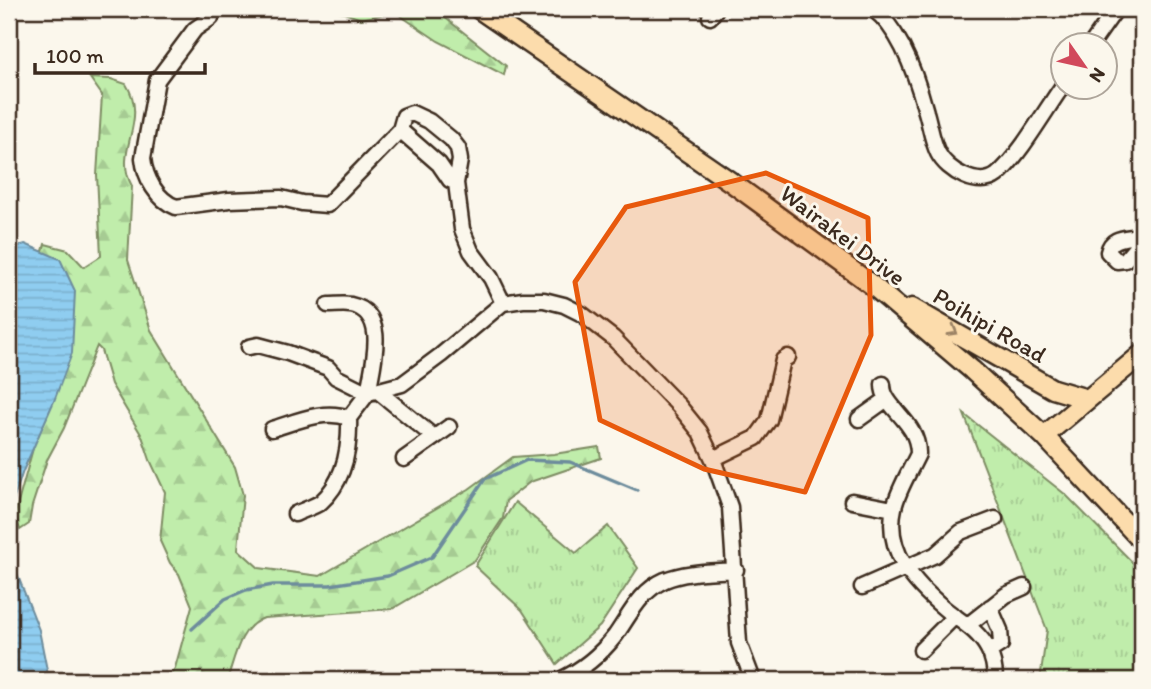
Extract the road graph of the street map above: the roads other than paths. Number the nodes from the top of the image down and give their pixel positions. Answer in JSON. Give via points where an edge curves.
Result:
{"nodes":[{"id":1,"x":479,"y":9,"type":"edge"},
{"id":2,"x":1116,"y":9,"type":"edge"},
{"id":3,"x":882,"y":11,"type":"edge"},
{"id":4,"x":211,"y":18,"type":"dead end"},
{"id":5,"x":1100,"y":32,"type":"edge"},
{"id":6,"x":1051,"y":102,"type":"edge"},
{"id":7,"x":400,"y":131,"type":"junction"},
{"id":8,"x":456,"y":183,"type":"junction"},
{"id":9,"x":872,"y":285,"type":"junction"},
{"id":10,"x":503,"y":303,"type":"junction"},
{"id":11,"x":328,"y":305,"type":"dead end"},
{"id":12,"x":249,"y":347,"type":"dead end"},
{"id":13,"x":1142,"y":354,"type":"edge"},
{"id":14,"x":788,"y":357,"type":"dead end"},
{"id":15,"x":883,"y":384,"type":"dead end"},
{"id":16,"x":373,"y":393,"type":"junction"},
{"id":17,"x":887,"y":399,"type":"junction"},
{"id":18,"x":1087,"y":399,"type":"junction"},
{"id":19,"x":349,"y":418,"type":"junction"},
{"id":20,"x":859,"y":419,"type":"dead end"},
{"id":21,"x":449,"y":426,"type":"dead end"},
{"id":22,"x":272,"y":429,"type":"dead end"},
{"id":23,"x":1044,"y":436,"type":"junction"},
{"id":24,"x":434,"y":438,"type":"junction"},
{"id":25,"x":404,"y":459,"type":"dead end"},
{"id":26,"x":713,"y":459,"type":"junction"},
{"id":27,"x":852,"y":501,"type":"dead end"},
{"id":28,"x":894,"y":509,"type":"junction"},
{"id":29,"x":295,"y":514,"type":"dead end"},
{"id":30,"x":995,"y":519,"type":"dead end"},
{"id":31,"x":1142,"y":541,"type":"edge"},
{"id":32,"x":906,"y":569,"type":"junction"},
{"id":33,"x":736,"y":570,"type":"junction"},
{"id":34,"x":862,"y":587,"type":"dead end"},
{"id":35,"x":1024,"y":587,"type":"dead end"},
{"id":36,"x":990,"y":607,"type":"junction"},
{"id":37,"x":961,"y":620,"type":"junction"},
{"id":38,"x":921,"y":650,"type":"dead end"},
{"id":39,"x":990,"y":651,"type":"junction"},
{"id":40,"x":560,"y":680,"type":"edge"},
{"id":41,"x":753,"y":680,"type":"edge"},
{"id":42,"x":995,"y":680,"type":"edge"}],
"edges":[{"from":1,"to":9,"type":"main road","name":"Wairakei Drive"},
{"from":2,"to":5,"type":"street"},
{"from":3,"to":6,"type":"street","via":[[908,57],[939,154],[961,174],[986,180],[995,177]]},
{"from":4,"to":7,"type":"street","via":[[195,29],[157,80],[143,158],[153,187],[169,205],[281,198],[327,205]]},
{"from":7,"to":8,"type":"street"},
{"from":7,"to":8,"type":"street","via":[[404,116],[412,113],[452,139],[460,160]]},
{"from":8,"to":10,"type":"street","via":[[461,229]]},
{"from":9,"to":18,"type":"main road","name":"Poihipi Road","one_way":true,"via":[[1053,389]]},
{"from":9,"to":23,"type":"main road","name":"Wairakei Drive"},
{"from":10,"to":16,"type":"street","via":[[402,384]]},
{"from":10,"to":26,"type":"street","via":[[544,300],[582,314],[622,346],[679,406],[700,432]]},
{"from":11,"to":16,"type":"street","via":[[353,305],[368,314],[375,326]]},
{"from":12,"to":16,"type":"street","via":[[288,353]]},
{"from":13,"to":18,"type":"main road"},
{"from":14,"to":26,"type":"street","via":[[783,360],[769,420],[756,438]]},
{"from":15,"to":17,"type":"street"},
{"from":16,"to":19,"type":"street"},
{"from":16,"to":24,"type":"street"},
{"from":17,"to":20,"type":"street"},
{"from":17,"to":28,"type":"street","via":[[917,438],[918,447]]},
{"from":18,"to":23,"type":"main road"},
{"from":19,"to":22,"type":"street","via":[[326,414]]},
{"from":19,"to":29,"type":"street","via":[[340,478],[319,504]]},
{"from":21,"to":24,"type":"street"},
{"from":23,"to":31,"type":"main road","name":"Wairakei Drive"},
{"from":24,"to":25,"type":"street"},
{"from":26,"to":33,"type":"street","via":[[730,507]]},
{"from":27,"to":28,"type":"street"},
{"from":28,"to":32,"type":"street","via":[[892,533]]},
{"from":30,"to":32,"type":"street","via":[[961,531],[935,555]]},
{"from":32,"to":34,"type":"street"},
{"from":32,"to":37,"type":"street"},
{"from":33,"to":40,"type":"street","via":[[664,580],[636,603],[595,659]]},
{"from":33,"to":41,"type":"street","via":[[739,643]]},
{"from":35,"to":36,"type":"street"},
{"from":36,"to":37,"type":"street"},
{"from":36,"to":39,"type":"street","via":[[1001,644]]},
{"from":37,"to":38,"type":"street"},
{"from":37,"to":39,"type":"street"},
{"from":39,"to":42,"type":"street"}]}
